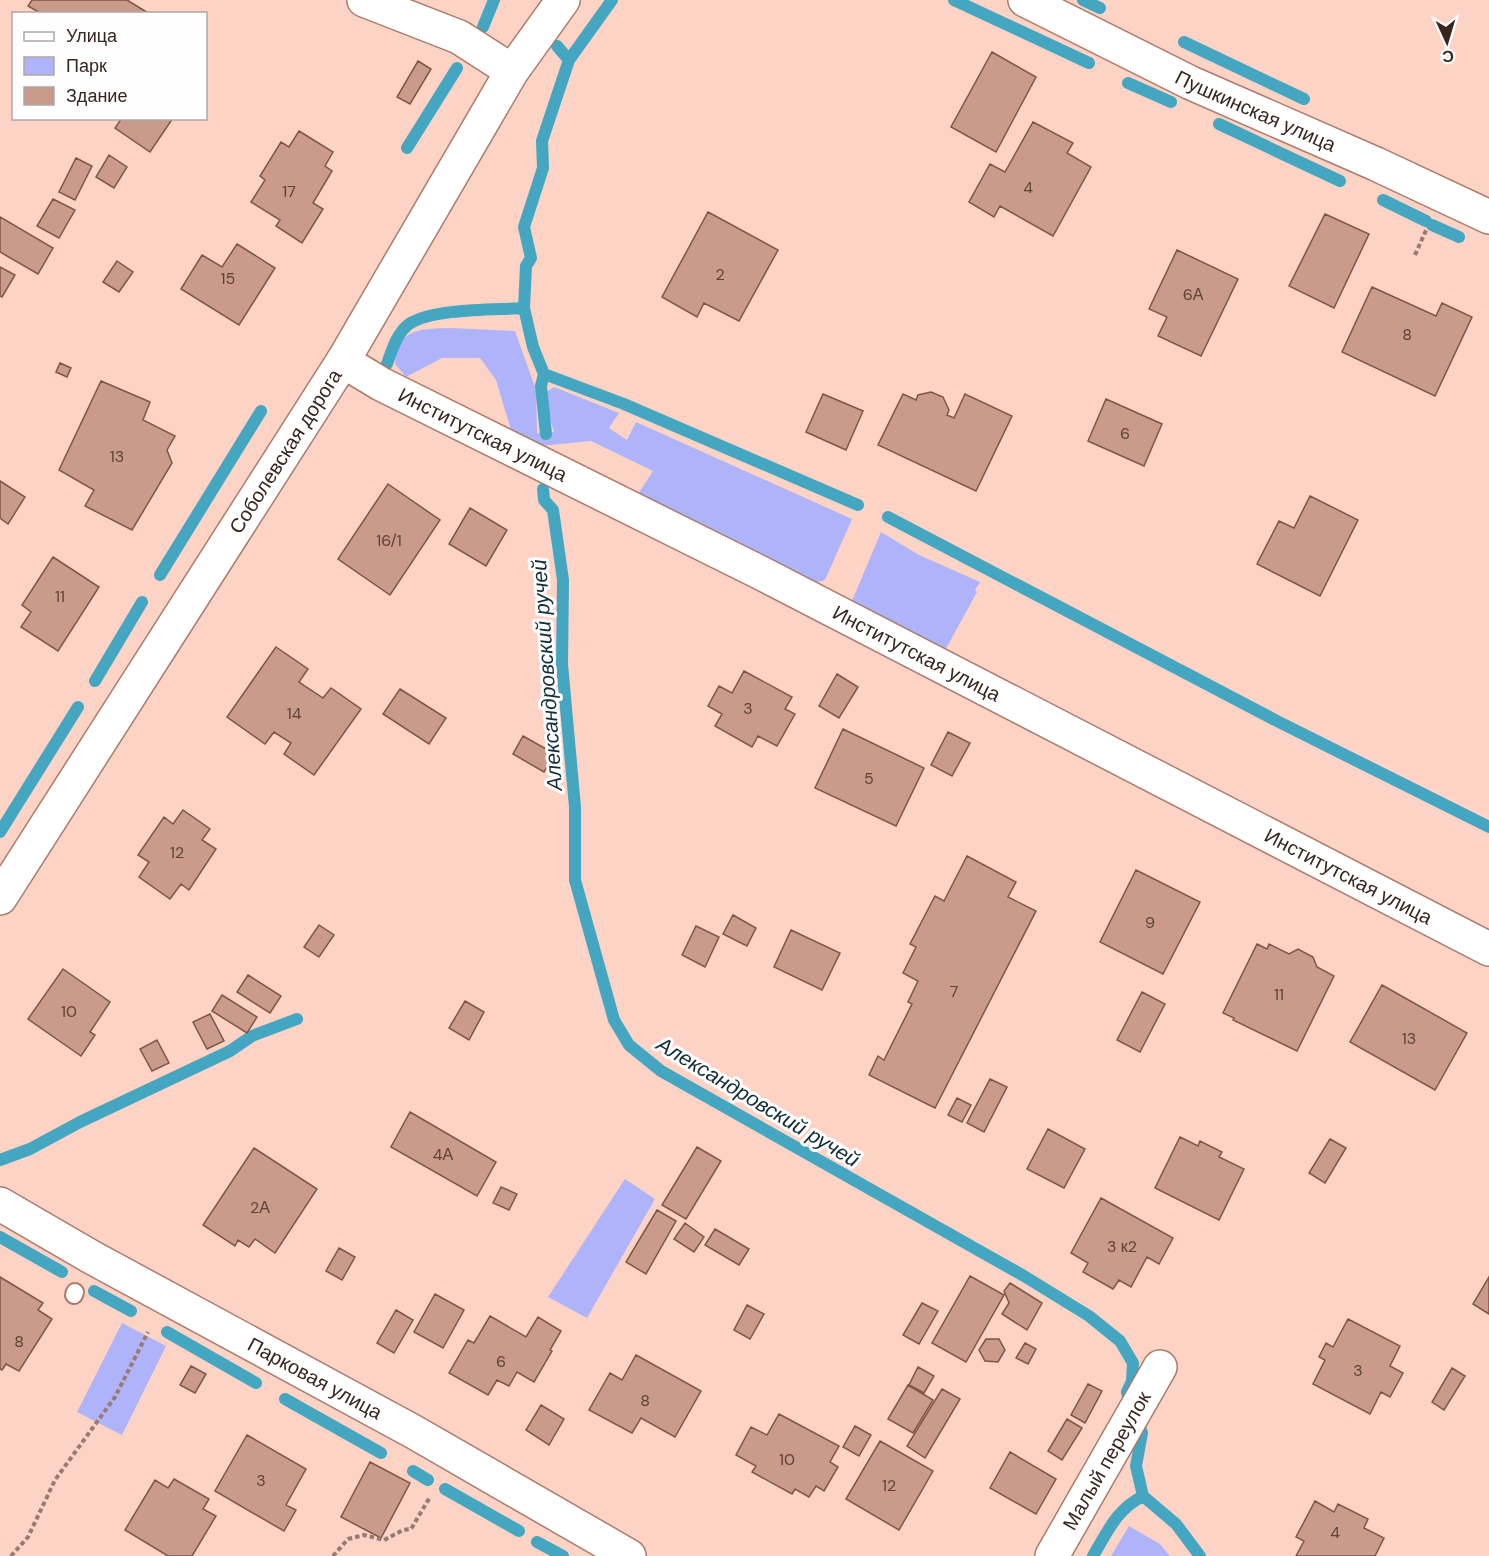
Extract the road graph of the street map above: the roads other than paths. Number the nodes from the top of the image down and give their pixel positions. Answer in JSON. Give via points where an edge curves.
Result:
{"nodes":[{"id":1,"x":364,"y":0,"type":"edge"},
{"id":2,"x":563,"y":0,"type":"edge"},
{"id":3,"x":1025,"y":0,"type":"edge"},
{"id":4,"x":512,"y":70,"type":"junction"},
{"id":5,"x":1489,"y":217,"type":"edge"},
{"id":6,"x":365,"y":374,"type":"junction"},
{"id":7,"x":0,"y":898,"type":"edge"},
{"id":8,"x":1489,"y":949,"type":"edge"},
{"id":9,"x":0,"y":1204,"type":"edge"},
{"id":10,"x":1160,"y":1367,"type":"dead end"},
{"id":11,"x":629,"y":1556,"type":"edge"},
{"id":12,"x":1052,"y":1556,"type":"edge"}],
"edges":[{"from":1,"to":4,"type":"street","via":[[459,37]]},
{"from":2,"to":4,"type":"street","name":"Соболевская дорога"},
{"from":3,"to":5,"type":"street","name":"Пушкинская улица","via":[[1191,83]]},
{"from":4,"to":6,"type":"street","name":"Соболевская дорога"},
{"from":6,"to":7,"type":"street","name":"Соболевская дорога"},
{"from":6,"to":8,"type":"street","name":"Институтская улица","via":[[763,574]]},
{"from":9,"to":11,"type":"street","name":"Парковая улица"},
{"from":10,"to":12,"type":"street","name":"Малый переулок"}]}
